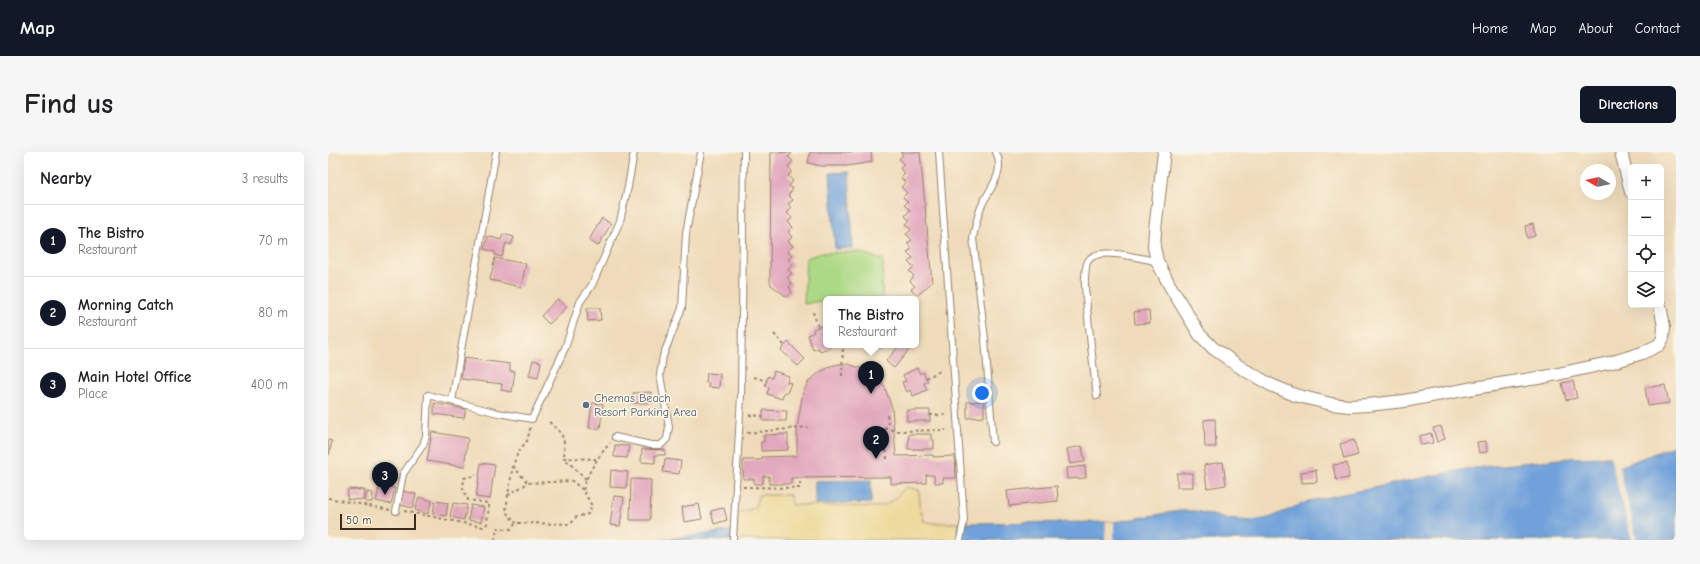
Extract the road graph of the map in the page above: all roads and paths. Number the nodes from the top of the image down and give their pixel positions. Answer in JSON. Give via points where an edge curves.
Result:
{"nodes":[{"id":1,"x":496,"y":152,"type":"edge"},
{"id":2,"x":634,"y":152,"type":"edge"},
{"id":3,"x":700,"y":152,"type":"edge"},
{"id":4,"x":744,"y":152,"type":"edge"},
{"id":5,"x":939,"y":152,"type":"edge"},
{"id":6,"x":996,"y":152,"type":"edge"},
{"id":7,"x":1164,"y":152,"type":"edge"},
{"id":8,"x":1621,"y":152,"type":"edge"},
{"id":9,"x":1628,"y":180,"type":"edge"},
{"id":10,"x":1157,"y":261,"type":"junction"},
{"id":11,"x":1661,"y":308,"type":"edge"},
{"id":12,"x":813,"y":312,"type":"dead end"},
{"id":13,"x":818,"y":328,"type":"dead end"},
{"id":14,"x":774,"y":334,"type":"dead end"},
{"id":15,"x":785,"y":346,"type":"dead end"},
{"id":16,"x":843,"y":348,"type":"edge"},
{"id":17,"x":940,"y":371,"type":"dead end"},
{"id":18,"x":842,"y":376,"type":"dead end"},
{"id":19,"x":754,"y":377,"type":"dead end"},
{"id":20,"x":926,"y":378,"type":"dead end"},
{"id":21,"x":767,"y":381,"type":"dead end"},
{"id":22,"x":1097,"y":396,"type":"dead end"},
{"id":23,"x":452,"y":401,"type":"junction"},
{"id":24,"x":887,"y":413,"type":"dead end"},
{"id":25,"x":749,"y":415,"type":"dead end"},
{"id":26,"x":930,"y":415,"type":"dead end"},
{"id":27,"x":945,"y":415,"type":"dead end"},
{"id":28,"x":763,"y":416,"type":"dead end"},
{"id":29,"x":532,"y":419,"type":"junction"},
{"id":30,"x":549,"y":422,"type":"dead end"},
{"id":31,"x":808,"y":427,"type":"dead end"},
{"id":32,"x":885,"y":429,"type":"junction"},
{"id":33,"x":946,"y":430,"type":"dead end"},
{"id":34,"x":747,"y":434,"type":"dead end"},
{"id":35,"x":615,"y":437,"type":"joint"},
{"id":36,"x":993,"y":442,"type":"dead end"},
{"id":37,"x":564,"y":458,"type":"junction"},
{"id":38,"x":596,"y":459,"type":"junction"},
{"id":39,"x":887,"y":460,"type":"dead end"},
{"id":40,"x":513,"y":466,"type":"junction"},
{"id":41,"x":476,"y":475,"type":"dead end"},
{"id":42,"x":586,"y":478,"type":"junction"},
{"id":43,"x":800,"y":478,"type":"dead end"},
{"id":44,"x":528,"y":483,"type":"junction"},
{"id":45,"x":735,"y":487,"type":"junction"},
{"id":46,"x":584,"y":490,"type":"junction"},
{"id":47,"x":508,"y":495,"type":"junction"},
{"id":48,"x":328,"y":498,"type":"edge"},
{"id":49,"x":396,"y":511,"type":"junction"},
{"id":50,"x":516,"y":523,"type":"junction"},
{"id":51,"x":495,"y":540,"type":"edge"},
{"id":52,"x":733,"y":540,"type":"edge"},
{"id":53,"x":960,"y":540,"type":"edge"}],
"edges":[{"from":1,"to":23,"type":"lane"},
{"from":2,"to":29,"type":"lane","via":[[620,221],[592,285],[580,302],[565,348]]},
{"from":3,"to":35,"type":"lane","via":[[686,233],[682,308],[663,356],[660,375],[669,427],[666,439],[661,444],[651,445]]},
{"from":4,"to":45,"type":"lane","via":[[741,388]]},
{"from":5,"to":53,"type":"lane","via":[[964,520]]},
{"from":6,"to":36,"type":"lane","via":[[999,158],[999,174],[982,207],[974,238]]},
{"from":7,"to":10,"type":"street","via":[[1155,230],[1154,247]]},
{"from":8,"to":9,"type":"street"},
{"from":10,"to":11,"type":"street","via":[[1185,313],[1200,335],[1213,348],[1271,385],[1311,400],[1349,406],[1404,401],[1544,377],[1642,353],[1659,345],[1662,338],[1664,327]]},
{"from":10,"to":22,"type":"lane","via":[[1112,254],[1093,256],[1088,261],[1085,284]]},
{"from":12,"to":13,"type":"path"},
{"from":14,"to":15,"type":"path"},
{"from":16,"to":18,"type":"path"},
{"from":17,"to":20,"type":"path"},
{"from":19,"to":21,"type":"path"},
{"from":23,"to":29,"type":"lane"},
{"from":23,"to":49,"type":"lane","via":[[428,395],[426,436],[423,445],[403,474]]},
{"from":24,"to":32,"type":"path","via":[[888,423]]},
{"from":25,"to":28,"type":"path"},
{"from":26,"to":27,"type":"path"},
{"from":29,"to":40,"type":"path","via":[[527,441],[518,452]]},
{"from":30,"to":37,"type":"path","via":[[565,440]]},
{"from":31,"to":34,"type":"path"},
{"from":32,"to":33,"type":"path"},
{"from":32,"to":39,"type":"path"},
{"from":35,"to":38,"type":"path"},
{"from":37,"to":38,"type":"path"},
{"from":37,"to":42,"type":"path"},
{"from":38,"to":42,"type":"path"},
{"from":40,"to":44,"type":"path"},
{"from":40,"to":47,"type":"path"},
{"from":41,"to":49,"type":"path","via":[[464,478],[463,489],[468,500],[488,503],[486,524],[483,527]]},
{"from":42,"to":46,"type":"path"},
{"from":43,"to":45,"type":"path","via":[[800,488]]},
{"from":44,"to":46,"type":"path","via":[[572,481]]},
{"from":44,"to":47,"type":"path"},
{"from":45,"to":52,"type":"lane"},
{"from":46,"to":50,"type":"path","via":[[592,506],[588,514],[576,517],[570,524]]},
{"from":47,"to":50,"type":"path","via":[[506,512]]},
{"from":48,"to":49,"type":"path"},
{"from":50,"to":51,"type":"path","via":[[511,529],[498,528]]}]}
